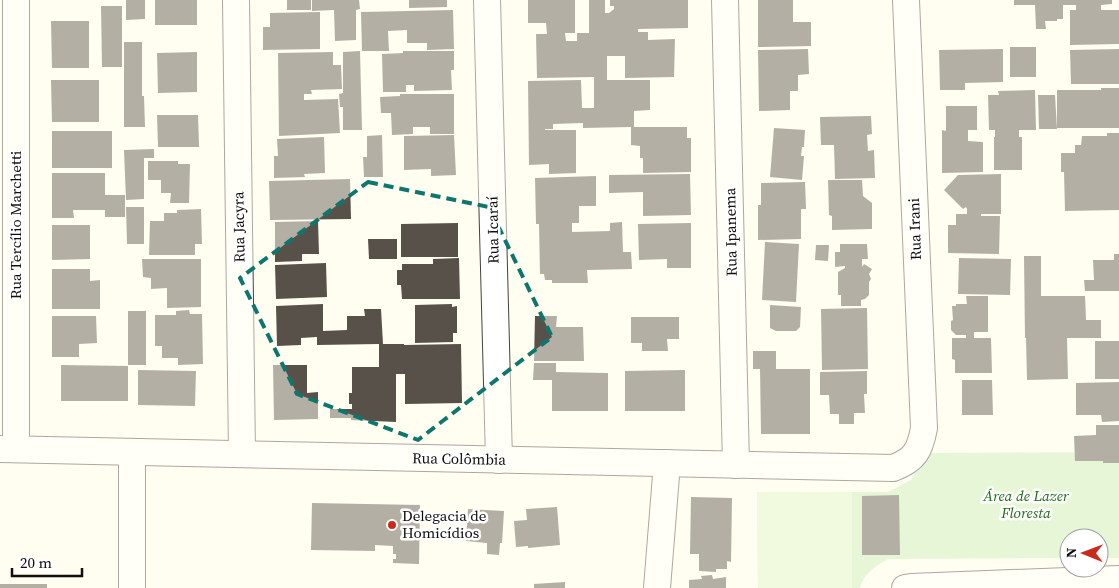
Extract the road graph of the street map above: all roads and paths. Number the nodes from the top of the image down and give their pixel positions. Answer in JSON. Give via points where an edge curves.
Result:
{"nodes":[{"id":1,"x":16,"y":0,"type":"edge"},
{"id":2,"x":236,"y":0,"type":"edge"},
{"id":3,"x":487,"y":0,"type":"edge"},
{"id":4,"x":726,"y":0,"type":"edge"},
{"id":5,"x":906,"y":0,"type":"edge"},
{"id":6,"x":8,"y":449,"type":"edge"},
{"id":7,"x":132,"y":452,"type":"junction"},
{"id":8,"x":242,"y":454,"type":"junction"},
{"id":9,"x":914,"y":455,"type":"joint"},
{"id":10,"x":499,"y":460,"type":"junction"},
{"id":11,"x":667,"y":463,"type":"junction"},
{"id":12,"x":736,"y":465,"type":"junction"},
{"id":13,"x":1119,"y":579,"type":"edge"},
{"id":14,"x":132,"y":588,"type":"edge"},
{"id":15,"x":657,"y":588,"type":"edge"},
{"id":16,"x":905,"y":588,"type":"edge"}],
"edges":[{"from":1,"to":6,"type":"street","name":"Rua Tercílio Marchetti"},
{"from":2,"to":8,"type":"street","name":"Rua Jacyra"},
{"from":3,"to":10,"type":"street","name":"Rua Icaraí"},
{"from":4,"to":12,"type":"street","name":"Rua Ipanema"},
{"from":5,"to":9,"type":"street","name":"Rua Irani","via":[[924,428]]},
{"from":6,"to":7,"type":"street","name":"Rua Colômbia"},
{"from":7,"to":8,"type":"street","name":"Rua Colômbia"},
{"from":7,"to":14,"type":"street"},
{"from":8,"to":10,"type":"street","name":"Rua Colômbia"},
{"from":9,"to":12,"type":"street","name":"Rua Colômbia","via":[[893,468]]},
{"from":10,"to":11,"type":"street","name":"Rua Colômbia"},
{"from":11,"to":12,"type":"street","name":"Rua Colômbia"},
{"from":11,"to":15,"type":"street"},
{"from":13,"to":16,"type":"street"}]}
